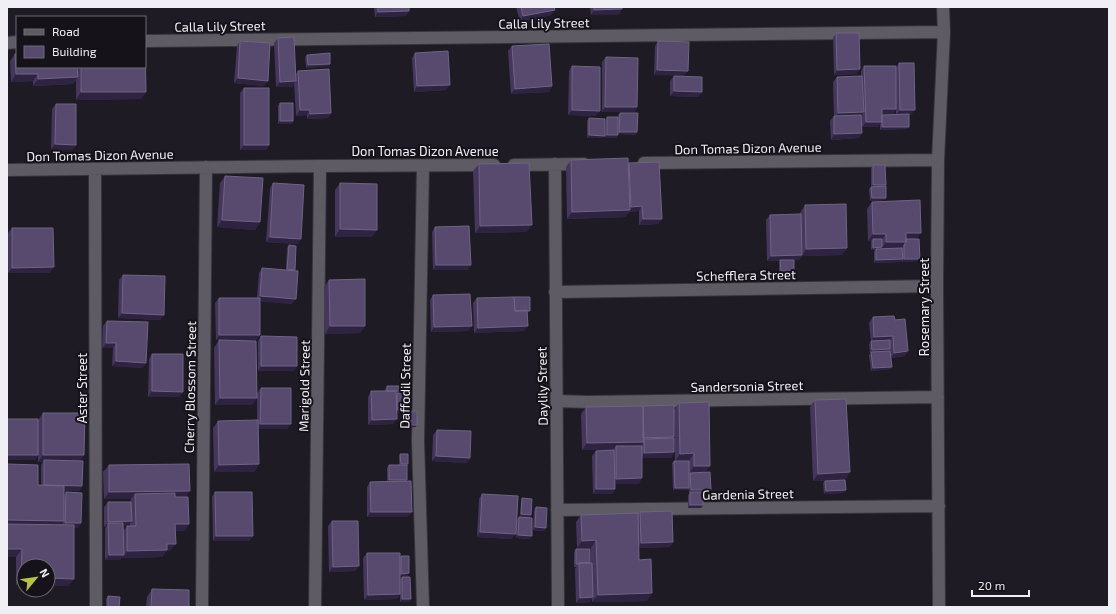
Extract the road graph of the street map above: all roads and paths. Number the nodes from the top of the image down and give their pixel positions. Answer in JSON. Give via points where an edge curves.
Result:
{"nodes":[{"id":1,"x":943,"y":7,"type":"edge"},
{"id":2,"x":944,"y":32,"type":"junction"},
{"id":3,"x":146,"y":41,"type":"edge"},
{"id":4,"x":938,"y":160,"type":"junction"},
{"id":5,"x":554,"y":164,"type":"junction"},
{"id":6,"x":594,"y":164,"type":"edge"},
{"id":7,"x":634,"y":164,"type":"edge"},
{"id":8,"x":320,"y":166,"type":"junction"},
{"id":9,"x":423,"y":166,"type":"junction"},
{"id":10,"x":206,"y":167,"type":"junction"},
{"id":11,"x":95,"y":169,"type":"junction"},
{"id":12,"x":7,"y":170,"type":"edge"},
{"id":13,"x":937,"y":286,"type":"junction"},
{"id":14,"x":555,"y":292,"type":"junction"},
{"id":15,"x":938,"y":397,"type":"junction"},
{"id":16,"x":557,"y":401,"type":"junction"},
{"id":17,"x":939,"y":506,"type":"junction"},
{"id":18,"x":557,"y":510,"type":"junction"},
{"id":19,"x":96,"y":607,"type":"edge"},
{"id":20,"x":202,"y":607,"type":"edge"},
{"id":21,"x":315,"y":607,"type":"edge"},
{"id":22,"x":423,"y":607,"type":"edge"},
{"id":23,"x":558,"y":607,"type":"edge"},
{"id":24,"x":939,"y":607,"type":"edge"}],
"edges":[{"from":1,"to":2,"type":"street","name":"Rosemary Street"},
{"from":2,"to":3,"type":"street","name":"Calla Lily Street"},
{"from":2,"to":4,"type":"street","name":"Rosemary Street"},
{"from":4,"to":7,"type":"street","name":"Don Tomas Dizon Avenue"},
{"from":4,"to":13,"type":"street","name":"Rosemary Street"},
{"from":5,"to":6,"type":"street","name":"Don Tomas Dizon Avenue"},
{"from":5,"to":9,"type":"street","name":"Don Tomas Dizon Avenue"},
{"from":5,"to":14,"type":"street","name":"Daylily Street"},
{"from":8,"to":9,"type":"street","name":"Don Tomas Dizon Avenue"},
{"from":8,"to":10,"type":"street","name":"Don Tomas Dizon Avenue"},
{"from":8,"to":21,"type":"street","name":"Marigold Street"},
{"from":9,"to":22,"type":"street","name":"Daffodil Street","via":[[418,441]]},
{"from":10,"to":11,"type":"street","name":"Don Tomas Dizon Avenue"},
{"from":10,"to":20,"type":"street","name":"Cherry Blossom Street"},
{"from":11,"to":12,"type":"street","name":"Don Tomas Dizon Avenue"},
{"from":11,"to":19,"type":"street","name":"Aster Street"},
{"from":13,"to":14,"type":"street","name":"Schefflera Street"},
{"from":13,"to":15,"type":"street","name":"Rosemary Street"},
{"from":14,"to":16,"type":"street","name":"Daylily Street"},
{"from":15,"to":16,"type":"street","name":"Sandersonia Street"},
{"from":15,"to":17,"type":"street","name":"Rosemary Street"},
{"from":16,"to":18,"type":"street","name":"Daylily Street"},
{"from":17,"to":18,"type":"street","name":"Gardenia Street"},
{"from":17,"to":24,"type":"street","name":"Rosemary Street"},
{"from":18,"to":23,"type":"street","name":"Daylily Street"}]}
